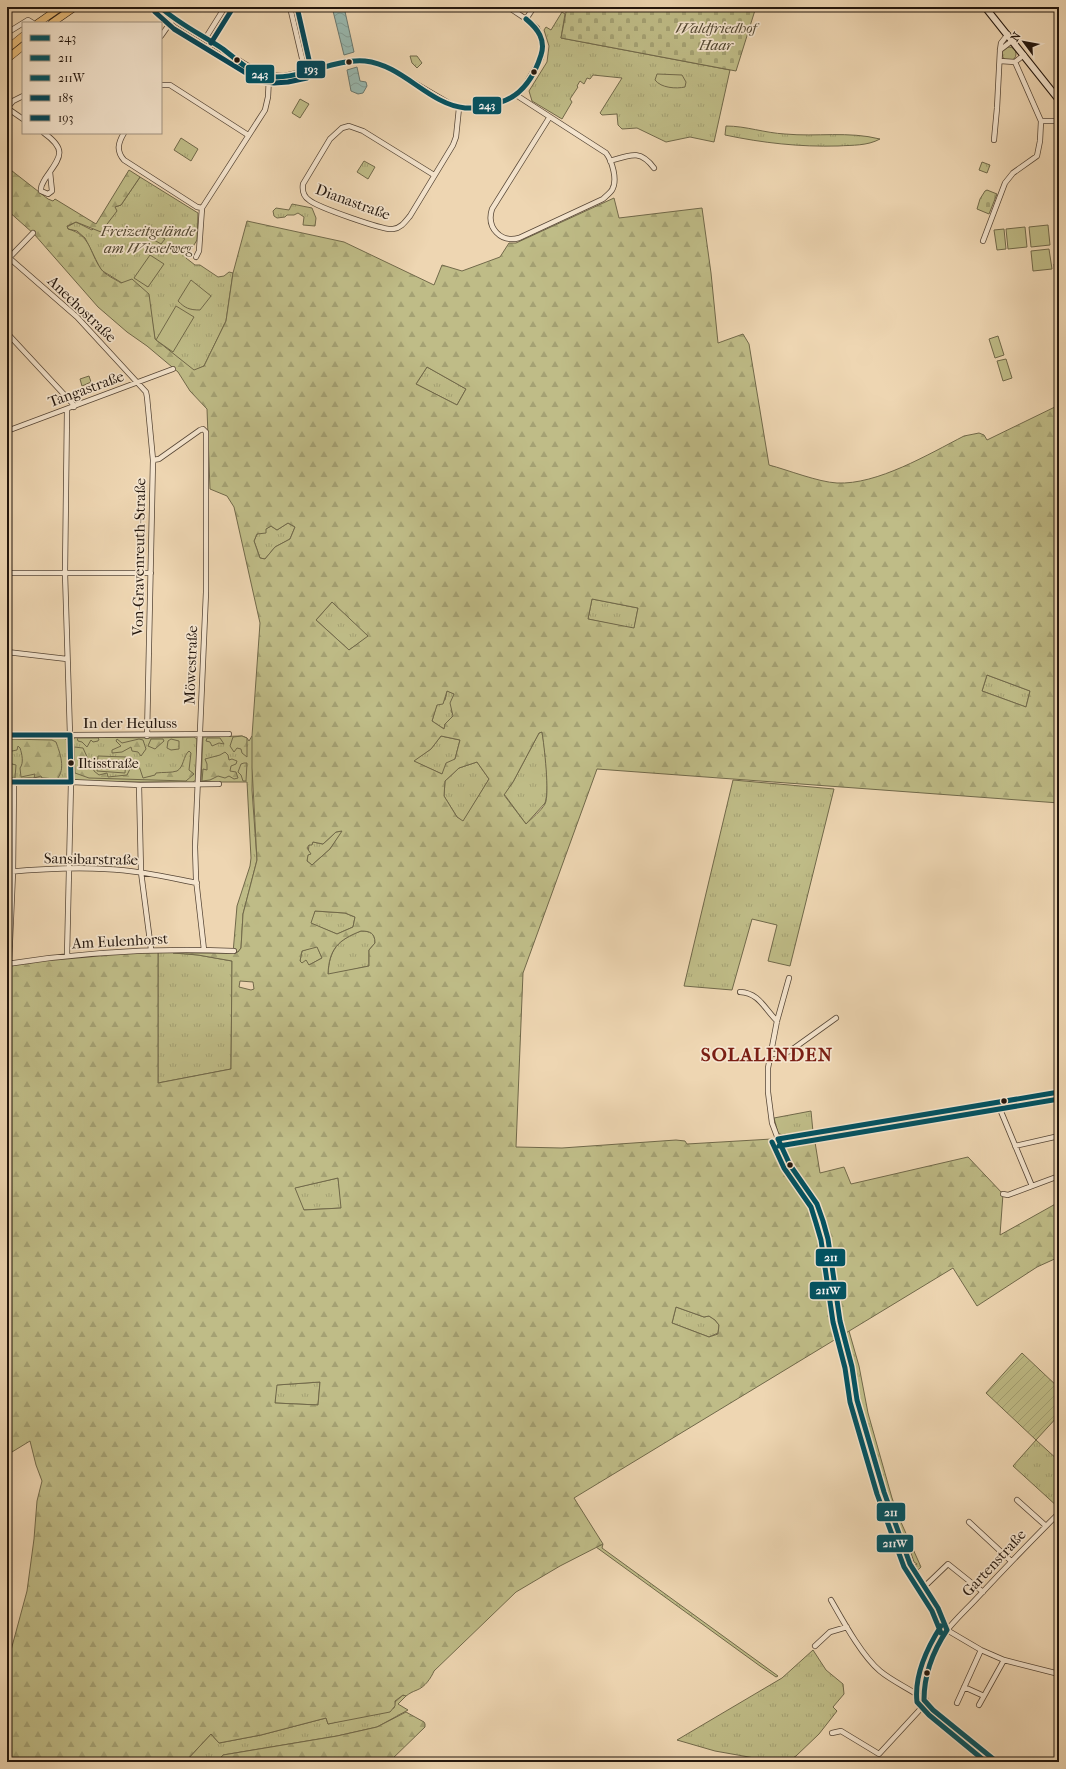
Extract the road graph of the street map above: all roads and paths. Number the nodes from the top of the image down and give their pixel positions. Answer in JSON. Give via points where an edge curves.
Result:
{"nodes":[{"id":1,"x":60,"y":7,"type":"edge"},
{"id":2,"x":75,"y":7,"type":"edge"},
{"id":3,"x":160,"y":7,"type":"edge"},
{"id":4,"x":225,"y":7,"type":"edge"},
{"id":5,"x":290,"y":7,"type":"edge"},
{"id":6,"x":508,"y":7,"type":"edge"},
{"id":7,"x":534,"y":7,"type":"edge"},
{"id":8,"x":985,"y":7,"type":"edge"},
{"id":9,"x":172,"y":19,"type":"junction"},
{"id":10,"x":526,"y":19,"type":"junction"},
{"id":11,"x":39,"y":22,"type":"edge"},
{"id":12,"x":53,"y":22,"type":"edge"},
{"id":13,"x":22,"y":24,"type":"edge"},
{"id":14,"x":7,"y":33,"type":"edge"},
{"id":15,"x":162,"y":34,"type":"edge"},
{"id":16,"x":1008,"y":34,"type":"junction"},
{"id":17,"x":22,"y":37,"type":"edge"},
{"id":18,"x":205,"y":39,"type":"junction"},
{"id":19,"x":1013,"y":40,"type":"junction"},
{"id":20,"x":22,"y":47,"type":"edge"},
{"id":21,"x":7,"y":49,"type":"edge"},
{"id":22,"x":1000,"y":50,"type":"junction"},
{"id":23,"x":1024,"y":55,"type":"junction"},
{"id":24,"x":7,"y":59,"type":"edge"},
{"id":25,"x":1000,"y":61,"type":"junction"},
{"id":26,"x":1014,"y":62,"type":"junction"},
{"id":27,"x":305,"y":71,"type":"junction"},
{"id":28,"x":269,"y":76,"type":"junction"},
{"id":29,"x":162,"y":85,"type":"edge"},
{"id":30,"x":516,"y":95,"type":"junction"},
{"id":31,"x":22,"y":96,"type":"edge"},
{"id":32,"x":1059,"y":100,"type":"edge"},
{"id":33,"x":7,"y":108,"type":"edge"},
{"id":34,"x":459,"y":108,"type":"junction"},
{"id":35,"x":22,"y":118,"type":"edge"},
{"id":36,"x":549,"y":118,"type":"junction"},
{"id":37,"x":1041,"y":121,"type":"junction"},
{"id":38,"x":1059,"y":122,"type":"edge"},
{"id":39,"x":45,"y":134,"type":"edge"},
{"id":40,"x":124,"y":134,"type":"edge"},
{"id":41,"x":248,"y":135,"type":"junction"},
{"id":42,"x":994,"y":140,"type":"dead end"},
{"id":43,"x":610,"y":161,"type":"junction"},
{"id":44,"x":654,"y":168,"type":"dead end"},
{"id":45,"x":50,"y":172,"type":"dead end"},
{"id":46,"x":434,"y":175,"type":"junction"},
{"id":47,"x":202,"y":208,"type":"junction"},
{"id":48,"x":33,"y":233,"type":"dead end"},
{"id":49,"x":983,"y":241,"type":"dead end"},
{"id":50,"x":196,"y":257,"type":"dead end"},
{"id":51,"x":8,"y":258,"type":"edge"},
{"id":52,"x":7,"y":334,"type":"edge"},
{"id":53,"x":173,"y":369,"type":"dead end"},
{"id":54,"x":137,"y":383,"type":"junction"},
{"id":55,"x":74,"y":407,"type":"junction"},
{"id":56,"x":67,"y":410,"type":"junction"},
{"id":57,"x":8,"y":431,"type":"edge"},
{"id":58,"x":153,"y":460,"type":"junction"},
{"id":59,"x":8,"y":573,"type":"edge"},
{"id":60,"x":65,"y":573,"type":"junction"},
{"id":61,"x":151,"y":573,"type":"junction"},
{"id":62,"x":7,"y":652,"type":"edge"},
{"id":63,"x":67,"y":659,"type":"junction"},
{"id":64,"x":229,"y":734,"type":"dead end"},
{"id":65,"x":7,"y":735,"type":"edge"},
{"id":66,"x":70,"y":735,"type":"junction"},
{"id":67,"x":200,"y":735,"type":"junction"},
{"id":68,"x":147,"y":736,"type":"junction"},
{"id":69,"x":14,"y":781,"type":"junction"},
{"id":70,"x":7,"y":782,"type":"edge"},
{"id":71,"x":70,"y":782,"type":"junction"},
{"id":72,"x":198,"y":784,"type":"junction"},
{"id":73,"x":218,"y":784,"type":"dead end"},
{"id":74,"x":139,"y":785,"type":"junction"},
{"id":75,"x":70,"y":868,"type":"junction"},
{"id":76,"x":7,"y":872,"type":"edge"},
{"id":77,"x":13,"y":872,"type":"junction"},
{"id":78,"x":141,"y":872,"type":"junction"},
{"id":79,"x":197,"y":883,"type":"junction"},
{"id":80,"x":151,"y":950,"type":"junction"},
{"id":81,"x":204,"y":950,"type":"junction"},
{"id":82,"x":234,"y":952,"type":"dead end"},
{"id":83,"x":67,"y":956,"type":"junction"},
{"id":84,"x":8,"y":964,"type":"edge"},
{"id":85,"x":789,"y":978,"type":"dead end"},
{"id":86,"x":740,"y":992,"type":"dead end"},
{"id":87,"x":836,"y":1018,"type":"dead end"},
{"id":88,"x":777,"y":1020,"type":"junction"},
{"id":89,"x":770,"y":1054,"type":"junction"},
{"id":90,"x":1059,"y":1092,"type":"edge"},
{"id":91,"x":997,"y":1102,"type":"junction"},
{"id":92,"x":1059,"y":1136,"type":"edge"},
{"id":93,"x":778,"y":1139,"type":"junction"},
{"id":94,"x":1014,"y":1146,"type":"junction"},
{"id":95,"x":1059,"y":1176,"type":"edge"},
{"id":96,"x":1032,"y":1186,"type":"junction"},
{"id":97,"x":1002,"y":1194,"type":"dead end"},
{"id":98,"x":1017,"y":1500,"type":"dead end"},
{"id":99,"x":1059,"y":1513,"type":"edge"},
{"id":100,"x":969,"y":1522,"type":"dead end"},
{"id":101,"x":1046,"y":1526,"type":"junction"},
{"id":102,"x":1012,"y":1561,"type":"junction"},
{"id":103,"x":924,"y":1587,"type":"junction"},
{"id":104,"x":983,"y":1592,"type":"junction"},
{"id":105,"x":831,"y":1600,"type":"dead end"},
{"id":106,"x":847,"y":1628,"type":"junction"},
{"id":107,"x":947,"y":1630,"type":"junction"},
{"id":108,"x":815,"y":1646,"type":"dead end"},
{"id":109,"x":981,"y":1650,"type":"junction"},
{"id":110,"x":1004,"y":1660,"type":"junction"},
{"id":111,"x":1059,"y":1674,"type":"edge"},
{"id":112,"x":964,"y":1687,"type":"junction"},
{"id":113,"x":984,"y":1696,"type":"junction"},
{"id":114,"x":924,"y":1697,"type":"junction"},
{"id":115,"x":926,"y":1703,"type":"junction"},
{"id":116,"x":957,"y":1703,"type":"dead end"},
{"id":117,"x":979,"y":1705,"type":"dead end"},
{"id":118,"x":832,"y":1732,"type":"dead end"},
{"id":119,"x":997,"y":1762,"type":"edge"}],
"edges":[{"from":1,"to":11,"type":"main road"},
{"from":2,"to":12,"type":"main road"},
{"from":3,"to":9,"type":"street"},
{"from":4,"to":18,"type":"street"},
{"from":5,"to":27,"type":"street"},
{"from":6,"to":10,"type":"street"},
{"from":7,"to":10,"type":"street"},
{"from":8,"to":16,"type":"main road"},
{"from":9,"to":15,"type":"street"},
{"from":9,"to":18,"type":"street"},
{"from":10,"to":30,"type":"street","via":[[533,23],[540,33],[543,50],[539,63]]},
{"from":13,"to":14,"type":"street"},
{"from":16,"to":19,"type":"main road"},
{"from":16,"to":22,"type":"street","via":[[1001,43]]},
{"from":17,"to":21,"type":"main road"},
{"from":18,"to":28,"type":"street","via":[[256,72]]},
{"from":19,"to":22,"type":"street"},
{"from":19,"to":23,"type":"main road"},
{"from":20,"to":24,"type":"main road"},
{"from":22,"to":25,"type":"street"},
{"from":23,"to":26,"type":"street"},
{"from":23,"to":32,"type":"main road"},
{"from":25,"to":26,"type":"street"},
{"from":25,"to":42,"type":"street"},
{"from":26,"to":37,"type":"street"},
{"from":27,"to":28,"type":"street","via":[[284,76]]},
{"from":27,"to":34,"type":"street","via":[[349,61],[376,62]]},
{"from":28,"to":41,"type":"street","via":[[267,104]]},
{"from":29,"to":41,"type":"street","via":[[170,85]]},
{"from":30,"to":34,"type":"street","via":[[486,105]]},
{"from":30,"to":36,"type":"street"},
{"from":31,"to":33,"type":"street"},
{"from":33,"to":35,"type":"street"},
{"from":34,"to":46,"type":"street","name":"Dianastraße","via":[[456,137]]},
{"from":36,"to":43,"type":"street","via":[[603,152]]},
{"from":36,"to":43,"type":"street","via":[[492,209],[490,221],[497,234],[507,239],[519,238],[603,199],[612,191],[614,184]]},
{"from":37,"to":38,"type":"street"},
{"from":37,"to":49,"type":"street","via":[[1037,156],[1013,173],[1005,183]]},
{"from":39,"to":45,"type":"street","via":[[56,143],[60,153]]},
{"from":40,"to":47,"type":"street","via":[[118,150],[124,160]]},
{"from":41,"to":47,"type":"street"},
{"from":43,"to":44,"type":"street","via":[[638,155],[644,157]]},
{"from":46,"to":46,"type":"street","name":"Dianastraße","via":[[406,221],[392,230],[315,204],[306,198],[302,189],[330,139],[342,128],[349,126],[363,131]]},
{"from":47,"to":50,"type":"street","via":[[199,251]]},
{"from":48,"to":51,"type":"street"},
{"from":51,"to":54,"type":"street","name":"Anechostraße","via":[[88,328]]},
{"from":52,"to":55,"type":"street"},
{"from":53,"to":54,"type":"street","name":"Tangastraße"},
{"from":54,"to":55,"type":"street","name":"Tangastraße"},
{"from":54,"to":58,"type":"street","name":"Von-Gravenreuth-Straße","via":[[146,392]]},
{"from":55,"to":56,"type":"street","name":"Tangastraße"},
{"from":56,"to":57,"type":"street","name":"Tangastraße"},
{"from":56,"to":60,"type":"street"},
{"from":57,"to":59,"type":"street"},
{"from":58,"to":61,"type":"street","name":"Von-Gravenreuth-Straße"},
{"from":58,"to":67,"type":"street","name":"Möwestraße","via":[[159,459],[203,429],[206,436],[206,592]]},
{"from":59,"to":60,"type":"street"},
{"from":60,"to":61,"type":"street"},
{"from":60,"to":63,"type":"street"},
{"from":61,"to":68,"type":"street","name":"Von-Gravenreuth-Straße"},
{"from":62,"to":63,"type":"street"},
{"from":63,"to":66,"type":"street"},
{"from":64,"to":67,"type":"street","name":"In der Heuluss"},
{"from":65,"to":66,"type":"street","name":"In der Heuluss"},
{"from":66,"to":68,"type":"street","name":"In der Heuluss"},
{"from":66,"to":71,"type":"street"},
{"from":67,"to":68,"type":"street","name":"In der Heuluss"},
{"from":67,"to":72,"type":"street","name":"Möwestraße"},
{"from":69,"to":70,"type":"street"},
{"from":69,"to":71,"type":"street"},
{"from":69,"to":77,"type":"street"},
{"from":71,"to":74,"type":"street"},
{"from":71,"to":75,"type":"street"},
{"from":72,"to":73,"type":"street"},
{"from":72,"to":74,"type":"street"},
{"from":72,"to":79,"type":"street","name":"Möwestraße","via":[[195,847]]},
{"from":74,"to":78,"type":"street"},
{"from":75,"to":77,"type":"street","name":"Sansibarstraße"},
{"from":75,"to":78,"type":"street","name":"Sansibarstraße"},
{"from":75,"to":83,"type":"street"},
{"from":76,"to":77,"type":"street","name":"Sansibarstraße"},
{"from":77,"to":84,"type":"street"},
{"from":78,"to":79,"type":"street","name":"Sansibarstraße"},
{"from":78,"to":80,"type":"street"},
{"from":79,"to":81,"type":"street","name":"Möwestraße"},
{"from":80,"to":81,"type":"street","name":"Am Eulenhorst"},
{"from":80,"to":83,"type":"street","name":"Am Eulenhorst"},
{"from":81,"to":82,"type":"street","name":"Am Eulenhorst"},
{"from":83,"to":84,"type":"street","name":"Am Eulenhorst"},
{"from":85,"to":88,"type":"street"},
{"from":86,"to":88,"type":"street","via":[[757,997]]},
{"from":87,"to":89,"type":"street","via":[[790,1051]]},
{"from":88,"to":89,"type":"street"},
{"from":89,"to":93,"type":"street","via":[[768,1092],[772,1123]]},
{"from":90,"to":91,"type":"street"},
{"from":91,"to":93,"type":"street"},
{"from":91,"to":94,"type":"street"},
{"from":92,"to":94,"type":"street"},
{"from":93,"to":103,"type":"street","via":[[790,1165],[817,1204],[823,1221],[857,1400],[894,1522],[910,1564]]},
{"from":94,"to":96,"type":"street"},
{"from":95,"to":96,"type":"street"},
{"from":96,"to":97,"type":"street","via":[[1008,1195]]},
{"from":98,"to":101,"type":"street"},
{"from":99,"to":101,"type":"street","name":"Gartenstraße"},
{"from":100,"to":102,"type":"street"},
{"from":101,"to":102,"type":"street","name":"Gartenstraße"},
{"from":102,"to":104,"type":"street","name":"Gartenstraße"},
{"from":103,"to":104,"type":"street","via":[[948,1564]]},
{"from":103,"to":107,"type":"street","via":[[938,1608]]},
{"from":104,"to":107,"type":"street","name":"Gartenstraße"},
{"from":105,"to":106,"type":"street"},
{"from":106,"to":108,"type":"street","via":[[830,1632]]},
{"from":106,"to":114,"type":"street","via":[[879,1671]]},
{"from":107,"to":109,"type":"street"},
{"from":107,"to":114,"type":"street","name":"Gartenstraße","via":[[930,1666]]},
{"from":109,"to":110,"type":"street"},
{"from":109,"to":112,"type":"street"},
{"from":110,"to":111,"type":"street"},
{"from":110,"to":113,"type":"street"},
{"from":112,"to":113,"type":"street"},
{"from":112,"to":116,"type":"street"},
{"from":113,"to":117,"type":"street"},
{"from":114,"to":115,"type":"street"},
{"from":115,"to":118,"type":"street","via":[[878,1754],[841,1732]]},
{"from":115,"to":119,"type":"street"}]}
